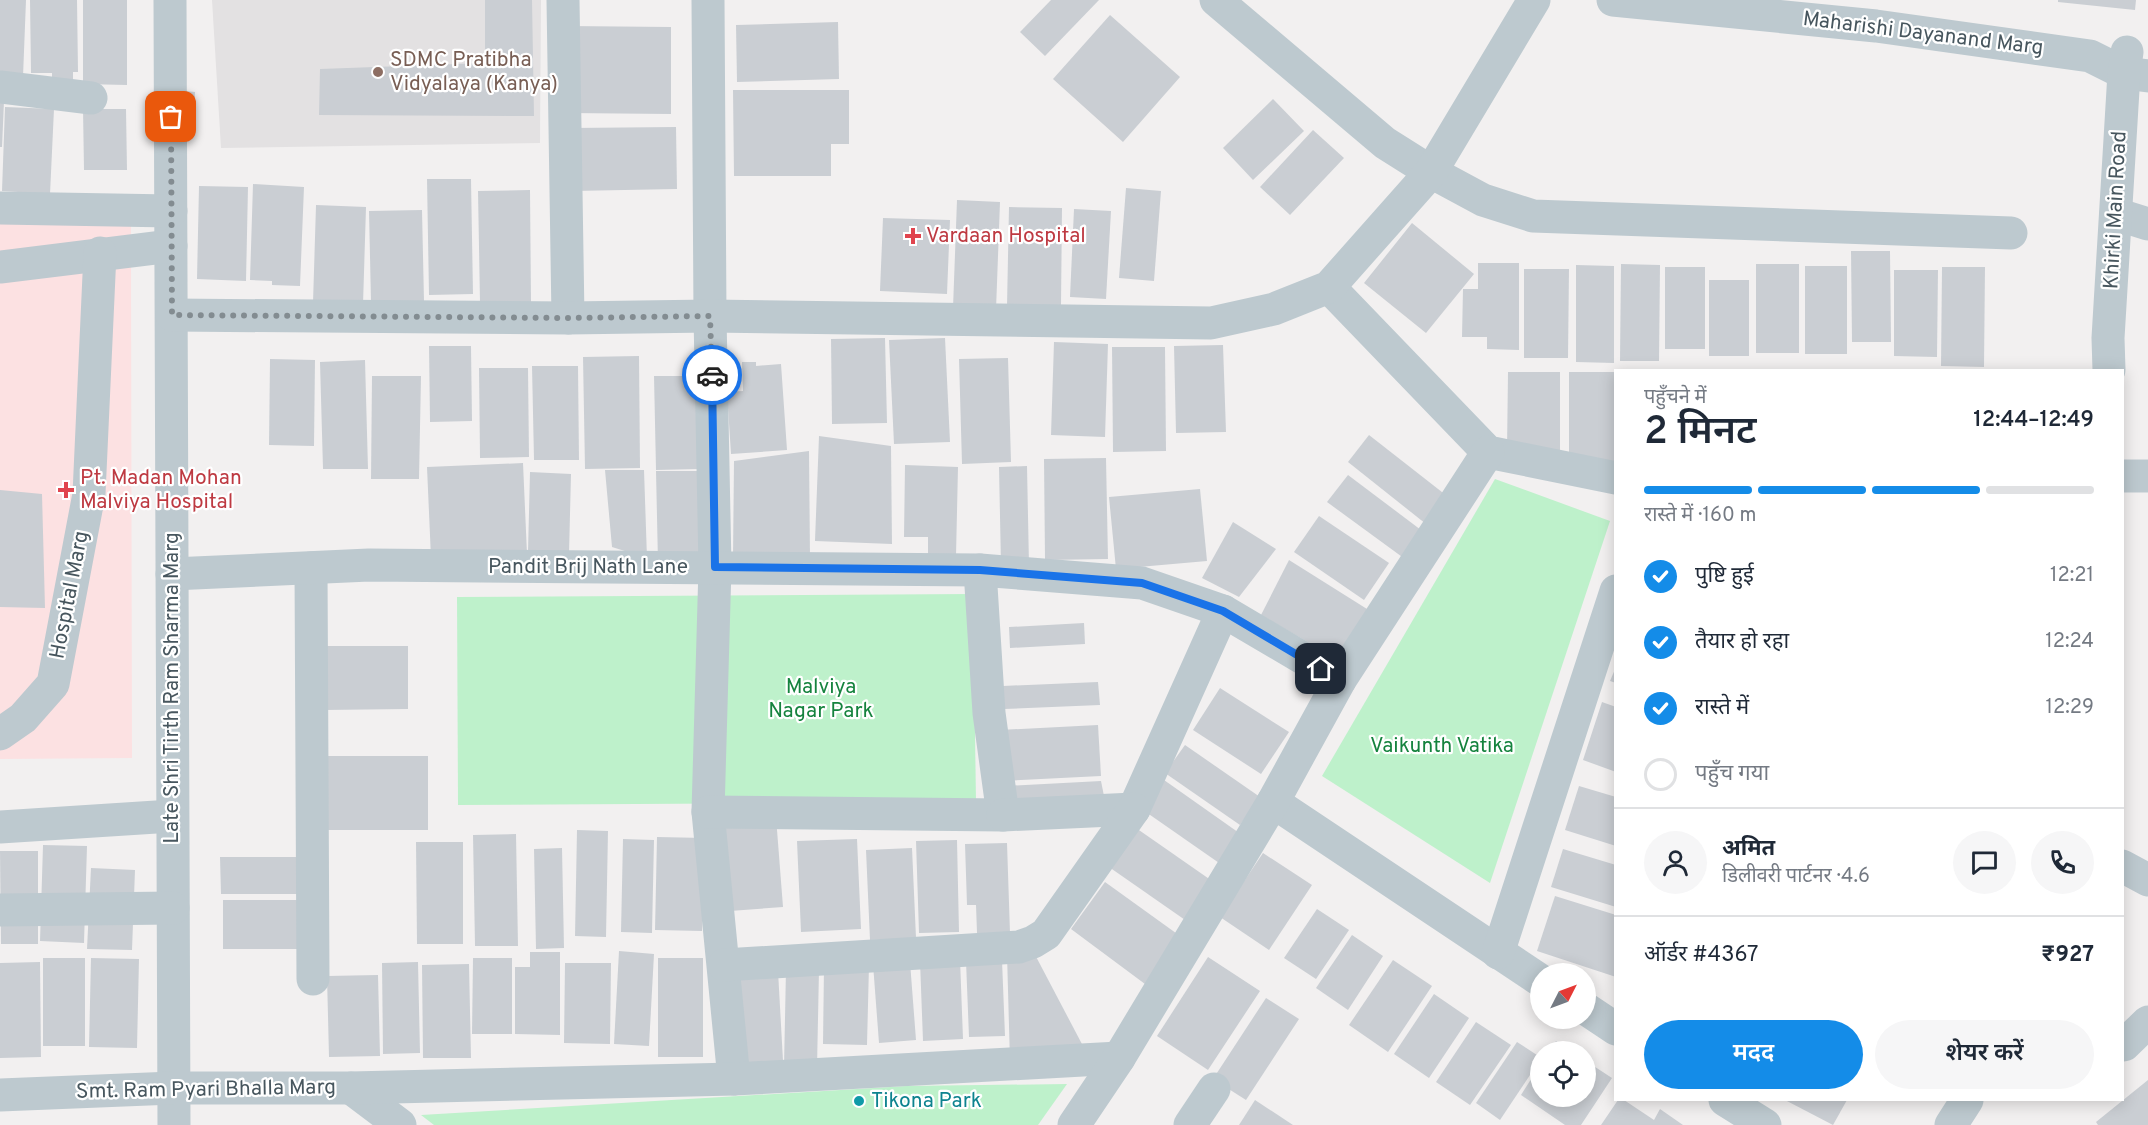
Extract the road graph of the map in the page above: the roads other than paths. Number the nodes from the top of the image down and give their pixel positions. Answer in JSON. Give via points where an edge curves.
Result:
{"nodes":[{"id":1,"x":171,"y":0,"type":"edge"},
{"id":2,"x":563,"y":0,"type":"edge"},
{"id":3,"x":708,"y":0,"type":"edge"},
{"id":4,"x":1216,"y":0,"type":"edge"},
{"id":5,"x":1534,"y":0,"type":"edge"},
{"id":6,"x":1613,"y":0,"type":"edge"},
{"id":7,"x":1881,"y":13,"type":"edge"},
{"id":8,"x":2137,"y":63,"type":"edge"},
{"id":9,"x":0,"y":87,"type":"edge"},
{"id":10,"x":91,"y":98,"type":"dead end"},
{"id":11,"x":1431,"y":172,"type":"junction"},
{"id":12,"x":0,"y":208,"type":"edge"},
{"id":13,"x":171,"y":211,"type":"junction"},
{"id":14,"x":2116,"y":214,"type":"junction"},
{"id":15,"x":2148,"y":224,"type":"edge"},
{"id":16,"x":2012,"y":234,"type":"dead end"},
{"id":17,"x":171,"y":246,"type":"junction"},
{"id":18,"x":100,"y":254,"type":"junction"},
{"id":19,"x":0,"y":267,"type":"edge"},
{"id":20,"x":1329,"y":287,"type":"junction"},
{"id":21,"x":172,"y":315,"type":"junction"},
{"id":22,"x":710,"y":316,"type":"junction"},
{"id":23,"x":568,"y":318,"type":"junction"},
{"id":24,"x":2109,"y":369,"type":"edge"},
{"id":25,"x":1488,"y":452,"type":"junction"},
{"id":26,"x":2124,"y":476,"type":"edge"},
{"id":27,"x":2148,"y":476,"type":"edge"},
{"id":28,"x":1614,"y":478,"type":"edge"},
{"id":29,"x":715,"y":567,"type":"junction"},
{"id":30,"x":311,"y":568,"type":"junction"},
{"id":31,"x":980,"y":570,"type":"junction"},
{"id":32,"x":172,"y":574,"type":"junction"},
{"id":33,"x":1614,"y":597,"type":"edge"},
{"id":34,"x":1223,"y":611,"type":"junction"},
{"id":35,"x":1340,"y":680,"type":"junction"},
{"id":36,"x":0,"y":734,"type":"edge"},
{"id":37,"x":1273,"y":802,"type":"junction"},
{"id":38,"x":1134,"y":809,"type":"junction"},
{"id":39,"x":708,"y":812,"type":"junction"},
{"id":40,"x":1003,"y":815,"type":"junction"},
{"id":41,"x":172,"y":816,"type":"junction"},
{"id":42,"x":0,"y":827,"type":"edge"},
{"id":43,"x":2124,"y":867,"type":"edge"},
{"id":44,"x":2148,"y":880,"type":"edge"},
{"id":45,"x":172,"y":908,"type":"junction"},
{"id":46,"x":0,"y":910,"type":"edge"},
{"id":47,"x":1498,"y":953,"type":"junction"},
{"id":48,"x":724,"y":965,"type":"junction"},
{"id":49,"x":1530,"y":974,"type":"edge"},
{"id":50,"x":314,"y":980,"type":"dead end"},
{"id":51,"x":1596,"y":1016,"type":"edge"},
{"id":52,"x":2148,"y":1022,"type":"edge"},
{"id":53,"x":1614,"y":1028,"type":"edge"},
{"id":54,"x":2124,"y":1045,"type":"dead end"},
{"id":55,"x":1119,"y":1058,"type":"junction"},
{"id":56,"x":734,"y":1079,"type":"junction"},
{"id":57,"x":173,"y":1088,"type":"junction"},
{"id":58,"x":351,"y":1088,"type":"junction"},
{"id":59,"x":1214,"y":1089,"type":"dead end"},
{"id":60,"x":0,"y":1095,"type":"edge"},
{"id":61,"x":1727,"y":1101,"type":"edge"},
{"id":62,"x":1966,"y":1101,"type":"edge"},
{"id":63,"x":174,"y":1125,"type":"edge"},
{"id":64,"x":400,"y":1125,"type":"edge"},
{"id":65,"x":1074,"y":1125,"type":"edge"},
{"id":66,"x":1190,"y":1125,"type":"edge"},
{"id":67,"x":1765,"y":1125,"type":"edge"},
{"id":68,"x":1951,"y":1125,"type":"edge"}],
"edges":[{"from":1,"to":13,"type":"street","name":"Late Shri Tirth Ram Sharma Marg"},
{"from":2,"to":23,"type":"street"},
{"from":3,"to":22,"type":"street"},
{"from":4,"to":11,"type":"street","via":[[1385,143]]},
{"from":5,"to":11,"type":"street"},
{"from":6,"to":7,"type":"street","name":"Maharishi Dayanand Marg"},
{"from":7,"to":8,"type":"street","name":"Maharishi Dayanand Marg"},
{"from":8,"to":14,"type":"street","name":"Khirki Main Road"},
{"from":9,"to":10,"type":"street"},
{"from":11,"to":16,"type":"street","via":[[1483,200],[1533,216]]},
{"from":11,"to":20,"type":"street"},
{"from":12,"to":13,"type":"street"},
{"from":13,"to":17,"type":"street","name":"Late Shri Tirth Ram Sharma Marg"},
{"from":14,"to":15,"type":"street"},
{"from":14,"to":24,"type":"street","name":"Khirki Main Road"},
{"from":17,"to":18,"type":"street"},
{"from":17,"to":21,"type":"street","name":"Late Shri Tirth Ram Sharma Marg"},
{"from":18,"to":19,"type":"street"},
{"from":18,"to":36,"type":"street","name":"Hospital Marg","via":[[89,494],[53,684],[24,718]]},
{"from":20,"to":22,"type":"street","via":[[1274,309],[1211,323]]},
{"from":20,"to":25,"type":"street"},
{"from":21,"to":23,"type":"street"},
{"from":21,"to":32,"type":"street","name":"Late Shri Tirth Ram Sharma Marg"},
{"from":22,"to":23,"type":"street"},
{"from":22,"to":29,"type":"street"},
{"from":25,"to":28,"type":"street"},
{"from":25,"to":35,"type":"street"},
{"from":26,"to":27,"type":"street"},
{"from":29,"to":30,"type":"street","name":"Pandit Brij Nath Lane"},
{"from":29,"to":31,"type":"street","name":"Pandit Brij Nath Lane"},
{"from":29,"to":39,"type":"street"},
{"from":30,"to":32,"type":"street","name":"Pandit Brij Nath Lane"},
{"from":30,"to":50,"type":"street"},
{"from":31,"to":34,"type":"street","name":"Pandit Brij Nath Lane","via":[[1142,583]]},
{"from":31,"to":40,"type":"street","via":[[989,713]]},
{"from":32,"to":41,"type":"street","name":"Late Shri Tirth Ram Sharma Marg"},
{"from":33,"to":47,"type":"street"},
{"from":34,"to":35,"type":"street","name":"Pandit Brij Nath Lane"},
{"from":34,"to":38,"type":"street"},
{"from":35,"to":37,"type":"street"},
{"from":37,"to":47,"type":"street"},
{"from":37,"to":55,"type":"street"},
{"from":38,"to":40,"type":"street"},
{"from":38,"to":48,"type":"street","via":[[1046,934],[1033,942],[1019,947]]},
{"from":39,"to":40,"type":"street"},
{"from":39,"to":48,"type":"street"},
{"from":41,"to":42,"type":"street"},
{"from":41,"to":45,"type":"street","name":"Late Shri Tirth Ram Sharma Marg"},
{"from":43,"to":44,"type":"street"},
{"from":45,"to":46,"type":"street"},
{"from":45,"to":57,"type":"street","name":"Late Shri Tirth Ram Sharma Marg"},
{"from":47,"to":49,"type":"street"},
{"from":48,"to":56,"type":"street"},
{"from":51,"to":53,"type":"street"},
{"from":52,"to":54,"type":"street"},
{"from":55,"to":56,"type":"street"},
{"from":55,"to":65,"type":"street"},
{"from":56,"to":58,"type":"street"},
{"from":57,"to":58,"type":"street","name":"Smt. Ram Pyari Bhalla Marg"},
{"from":57,"to":60,"type":"street","name":"Smt. Ram Pyari Bhalla Marg"},
{"from":57,"to":63,"type":"street","name":"Late Shri Tirth Ram Sharma Marg"},
{"from":58,"to":64,"type":"street","name":"Smt. Ram Pyari Bhalla Marg"},
{"from":59,"to":66,"type":"street"},
{"from":61,"to":67,"type":"street"},
{"from":62,"to":68,"type":"street"}]}
